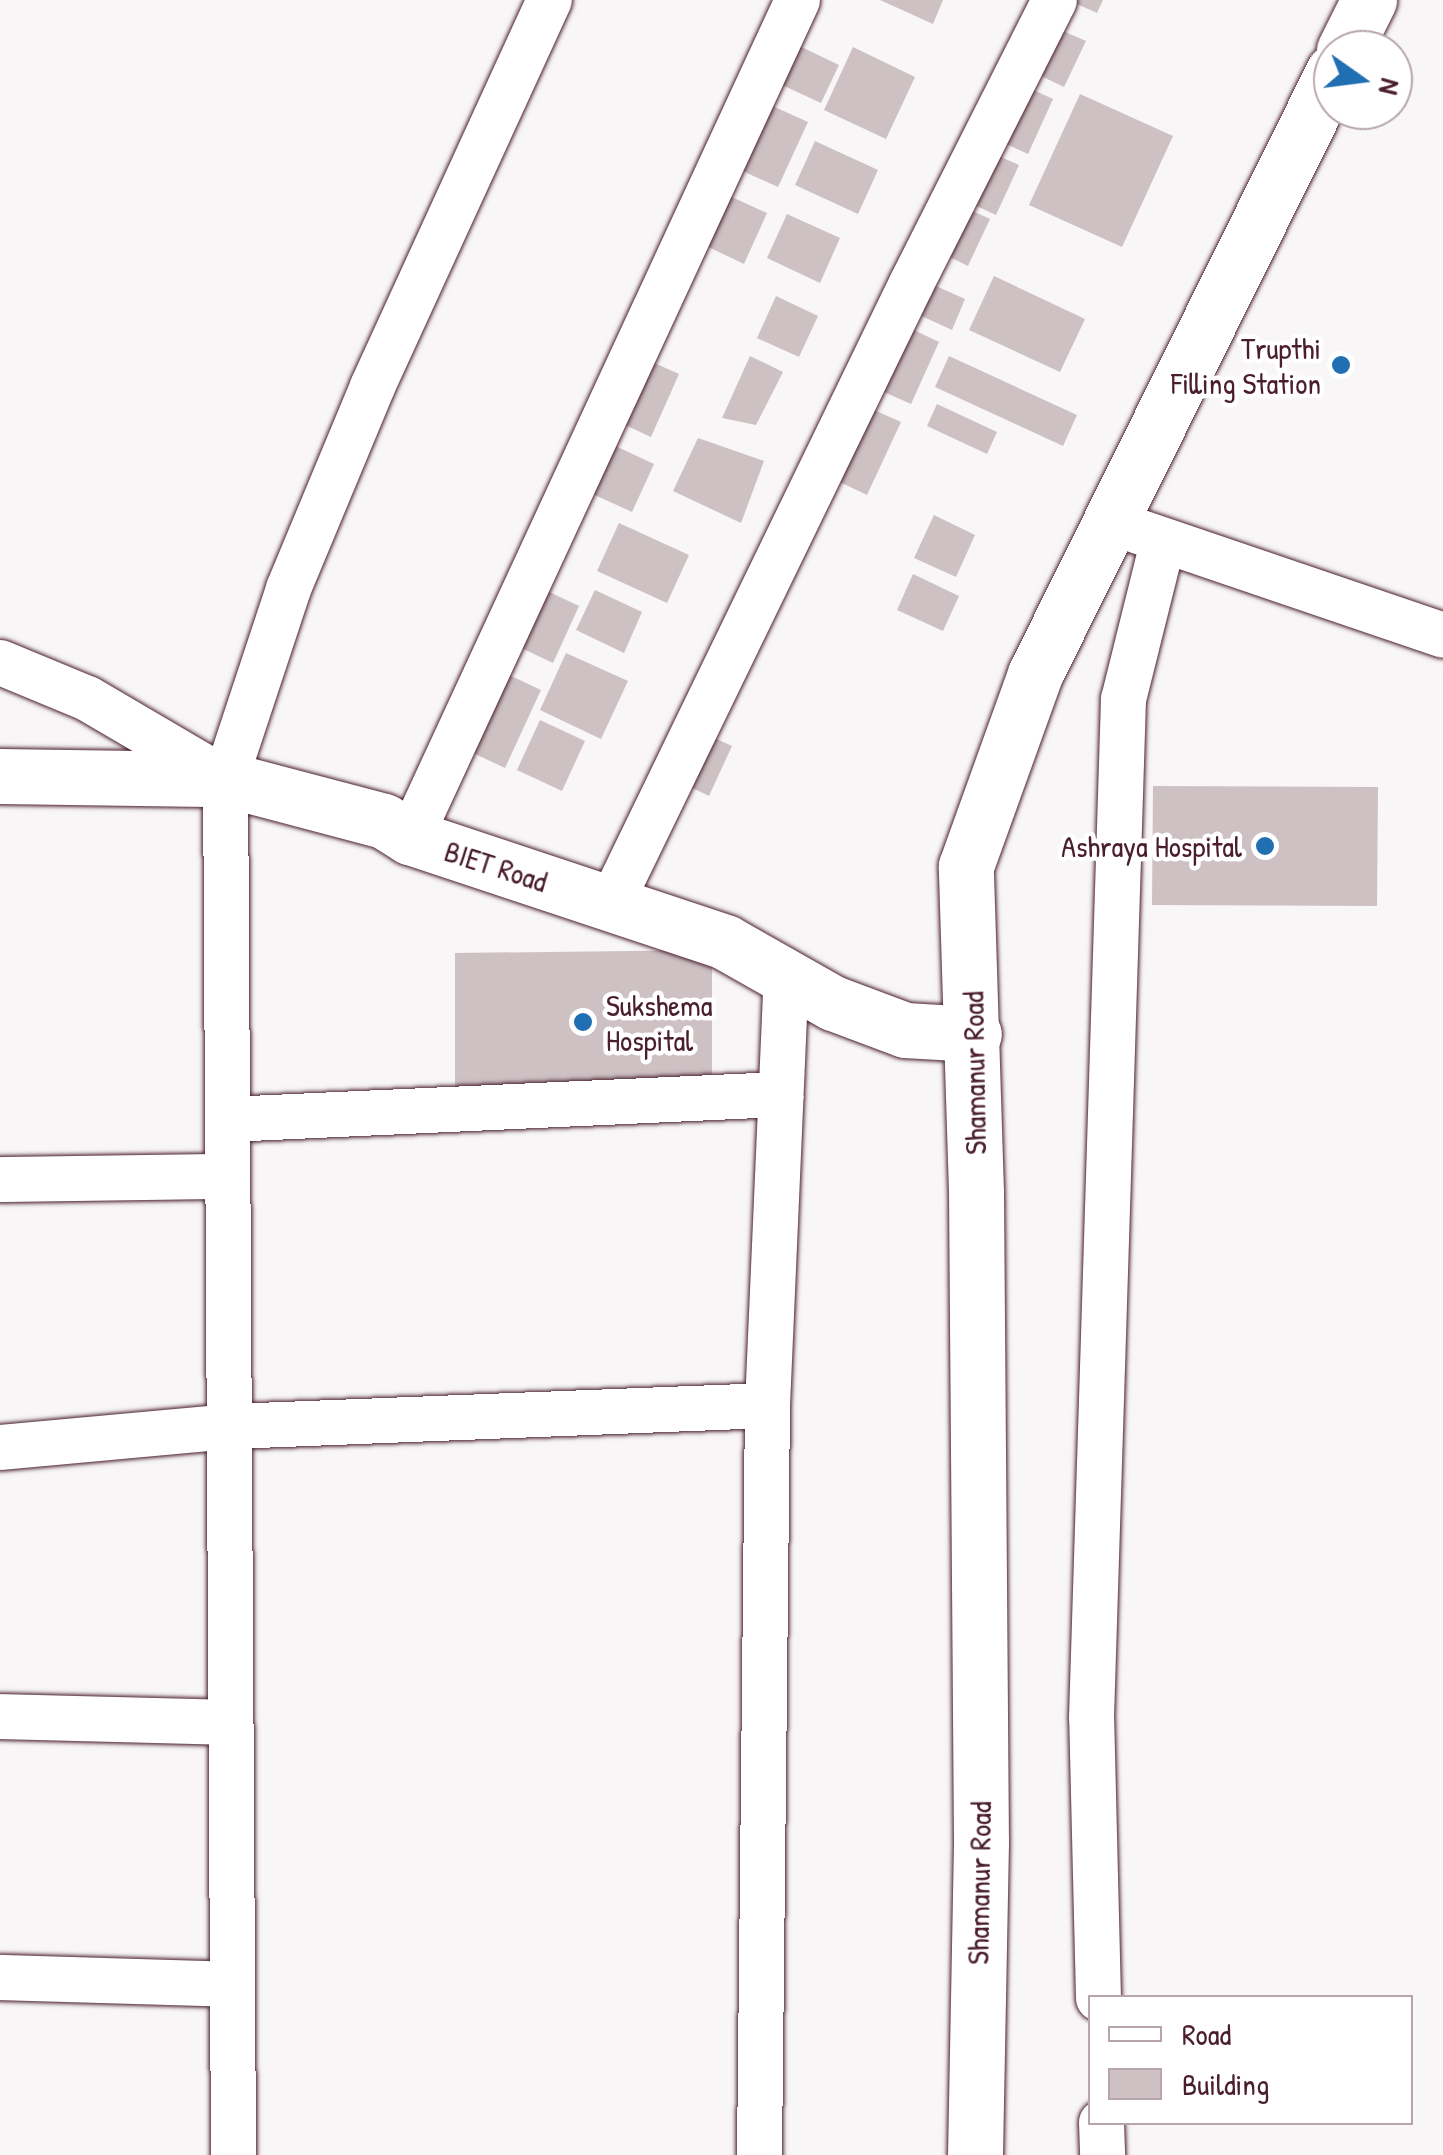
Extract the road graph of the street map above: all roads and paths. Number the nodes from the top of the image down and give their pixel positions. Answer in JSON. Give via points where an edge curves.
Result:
{"nodes":[{"id":1,"x":549,"y":0,"type":"edge"},
{"id":2,"x":796,"y":0,"type":"edge"},
{"id":3,"x":1054,"y":0,"type":"edge"},
{"id":4,"x":1369,"y":0,"type":"edge"},
{"id":5,"x":1354,"y":30,"type":"edge"},
{"id":6,"x":1313,"y":112,"type":"edge"},
{"id":7,"x":1110,"y":519,"type":"junction"},
{"id":8,"x":1162,"y":543,"type":"junction"},
{"id":9,"x":1443,"y":635,"type":"edge"},
{"id":10,"x":0,"y":662,"type":"edge"},
{"id":11,"x":0,"y":776,"type":"edge"},
{"id":12,"x":225,"y":779,"type":"junction"},
{"id":13,"x":410,"y":837,"type":"junction"},
{"id":14,"x":610,"y":904,"type":"junction"},
{"id":15,"x":786,"y":976,"type":"junction"},
{"id":16,"x":974,"y":1034,"type":"junction"},
{"id":17,"x":780,"y":1094,"type":"junction"},
{"id":18,"x":227,"y":1120,"type":"junction"},
{"id":19,"x":228,"y":1176,"type":"junction"},
{"id":20,"x":0,"y":1178,"type":"edge"},
{"id":21,"x":767,"y":1405,"type":"junction"},
{"id":22,"x":230,"y":1426,"type":"junction"},
{"id":23,"x":0,"y":1447,"type":"edge"},
{"id":24,"x":0,"y":1716,"type":"edge"},
{"id":25,"x":230,"y":1722,"type":"junction"},
{"id":26,"x":0,"y":1977,"type":"edge"},
{"id":27,"x":232,"y":1984,"type":"junction"},
{"id":28,"x":1098,"y":1995,"type":"edge"},
{"id":29,"x":1101,"y":2125,"type":"edge"},
{"id":30,"x":233,"y":2155,"type":"edge"},
{"id":31,"x":759,"y":2155,"type":"edge"},
{"id":32,"x":975,"y":2155,"type":"edge"},
{"id":33,"x":1102,"y":2155,"type":"edge"}],
"edges":[{"from":1,"to":12,"type":"street","via":[[311,532]]},
{"from":2,"to":13,"type":"street"},
{"from":3,"to":14,"type":"street"},
{"from":4,"to":5,"type":"main road"},
{"from":6,"to":7,"type":"main road","name":"Shamanur Road"},
{"from":7,"to":8,"type":"street"},
{"from":7,"to":16,"type":"main road","name":"Shamanur Road","via":[[1035,674],[966,866]]},
{"from":8,"to":9,"type":"street"},
{"from":8,"to":28,"type":"street","via":[[1123,699],[1091,1717]]},
{"from":10,"to":12,"type":"street","via":[[87,698]]},
{"from":11,"to":12,"type":"main road","name":"BIET Road"},
{"from":12,"to":13,"type":"main road","name":"BIET Road","via":[[384,821]]},
{"from":12,"to":18,"type":"street"},
{"from":13,"to":14,"type":"main road","name":"BIET Road"},
{"from":14,"to":15,"type":"main road","name":"BIET Road","via":[[725,942]]},
{"from":15,"to":16,"type":"main road","name":"BIET Road","via":[[833,1003],[905,1030]]},
{"from":15,"to":17,"type":"street"},
{"from":16,"to":32,"type":"main road","name":"Shamanur Road","via":[[980,1822]]},
{"from":17,"to":18,"type":"street"},
{"from":17,"to":21,"type":"street"},
{"from":18,"to":19,"type":"street"},
{"from":19,"to":20,"type":"street"},
{"from":19,"to":22,"type":"street"},
{"from":21,"to":22,"type":"street"},
{"from":21,"to":31,"type":"street"},
{"from":22,"to":23,"type":"street"},
{"from":22,"to":25,"type":"street"},
{"from":24,"to":25,"type":"street"},
{"from":25,"to":27,"type":"street"},
{"from":26,"to":27,"type":"street"},
{"from":27,"to":30,"type":"street"},
{"from":29,"to":33,"type":"street"}]}
